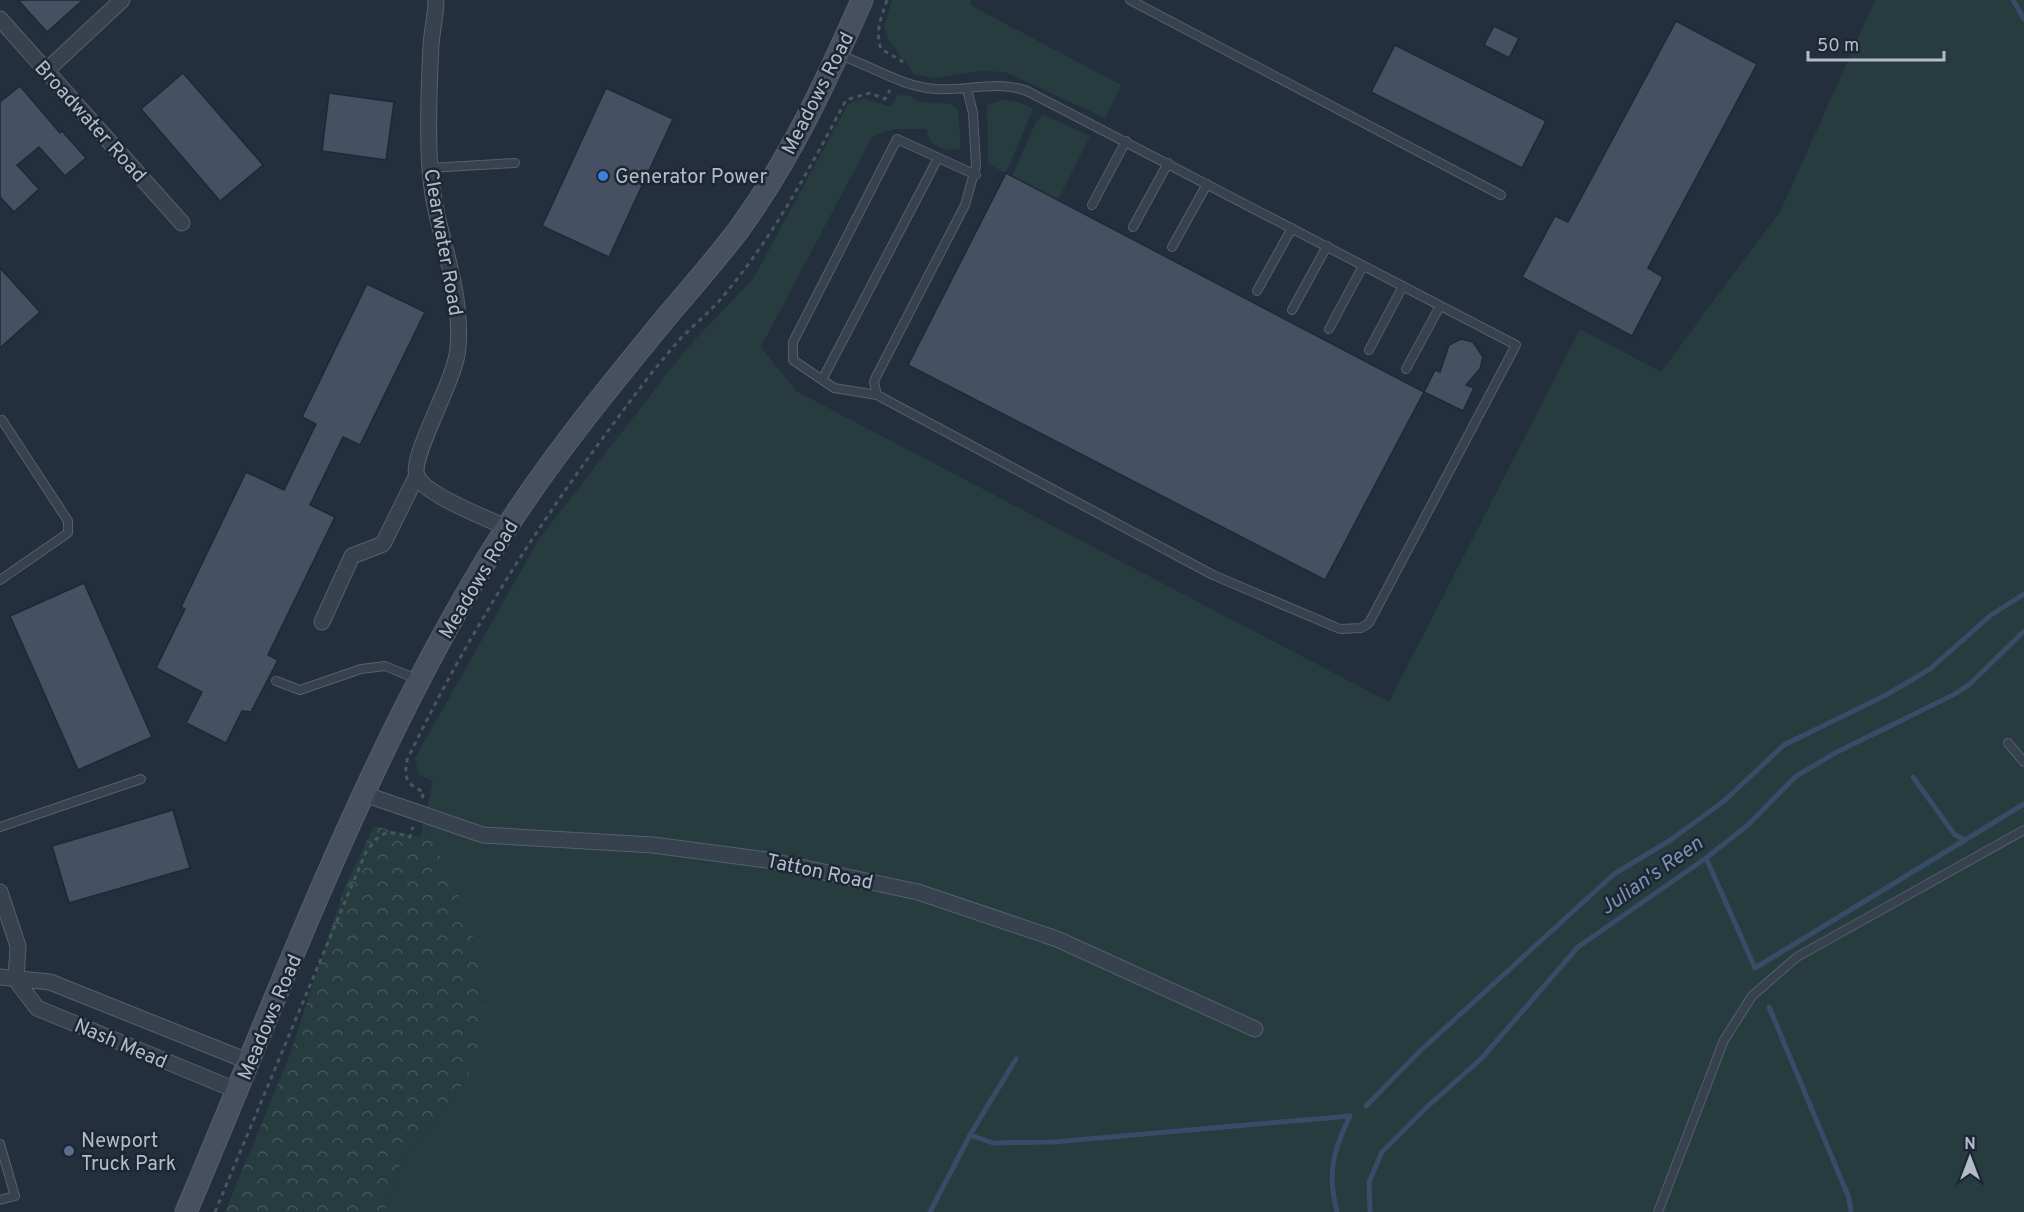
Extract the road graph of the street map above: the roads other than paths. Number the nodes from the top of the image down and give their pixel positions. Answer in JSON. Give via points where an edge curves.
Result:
{"nodes":[{"id":1,"x":122,"y":0,"type":"edge"},
{"id":2,"x":436,"y":0,"type":"edge"},
{"id":3,"x":862,"y":0,"type":"edge"},
{"id":4,"x":1130,"y":0,"type":"edge"},
{"id":5,"x":0,"y":19,"type":"edge"},
{"id":6,"x":838,"y":55,"type":"junction"},
{"id":7,"x":46,"y":71,"type":"junction"},
{"id":8,"x":967,"y":89,"type":"junction"},
{"id":9,"x":1126,"y":141,"type":"junction"},
{"id":10,"x":938,"y":158,"type":"junction"},
{"id":11,"x":515,"y":163,"type":"dead end"},
{"id":12,"x":1168,"y":163,"type":"junction"},
{"id":13,"x":429,"y":168,"type":"junction"},
{"id":14,"x":976,"y":175,"type":"junction"},
{"id":15,"x":1206,"y":183,"type":"junction"},
{"id":16,"x":1501,"y":195,"type":"dead end"},
{"id":17,"x":1092,"y":205,"type":"dead end"},
{"id":18,"x":182,"y":224,"type":"dead end"},
{"id":19,"x":1133,"y":227,"type":"dead end"},
{"id":20,"x":1292,"y":228,"type":"junction"},
{"id":21,"x":1327,"y":246,"type":"junction"},
{"id":22,"x":1172,"y":247,"type":"dead end"},
{"id":23,"x":1363,"y":266,"type":"junction"},
{"id":24,"x":1403,"y":286,"type":"junction"},
{"id":25,"x":1257,"y":291,"type":"dead end"},
{"id":26,"x":1440,"y":306,"type":"junction"},
{"id":27,"x":1292,"y":310,"type":"dead end"},
{"id":28,"x":1329,"y":329,"type":"dead end"},
{"id":29,"x":1369,"y":350,"type":"dead end"},
{"id":30,"x":1406,"y":369,"type":"dead end"},
{"id":31,"x":822,"y":380,"type":"junction"},
{"id":32,"x":877,"y":395,"type":"junction"},
{"id":33,"x":2,"y":420,"type":"dead end"},
{"id":34,"x":417,"y":476,"type":"junction"},
{"id":35,"x":507,"y":528,"type":"junction"},
{"id":36,"x":0,"y":580,"type":"edge"},
{"id":37,"x":322,"y":622,"type":"dead end"},
{"id":38,"x":276,"y":681,"type":"dead end"},
{"id":39,"x":419,"y":681,"type":"junction"},
{"id":40,"x":2008,"y":743,"type":"dead end"},
{"id":41,"x":2024,"y":762,"type":"edge"},
{"id":42,"x":141,"y":779,"type":"dead end"},
{"id":43,"x":364,"y":794,"type":"junction"},
{"id":44,"x":0,"y":827,"type":"edge"},
{"id":45,"x":2024,"y":830,"type":"edge"},
{"id":46,"x":0,"y":892,"type":"edge"},
{"id":47,"x":0,"y":977,"type":"edge"},
{"id":48,"x":16,"y":980,"type":"junction"},
{"id":49,"x":1255,"y":1029,"type":"dead end"},
{"id":50,"x":250,"y":1062,"type":"junction"},
{"id":51,"x":238,"y":1091,"type":"junction"},
{"id":52,"x":0,"y":1144,"type":"edge"},
{"id":53,"x":0,"y":1200,"type":"edge"},
{"id":54,"x":186,"y":1212,"type":"edge"},
{"id":55,"x":1658,"y":1212,"type":"edge"}],
"edges":[{"from":1,"to":7,"type":"street"},
{"from":2,"to":13,"type":"street","name":"Clearwater Road","via":[[431,46]]},
{"from":3,"to":6,"type":"street","name":"Meadows Road"},
{"from":4,"to":16,"type":"lane"},
{"from":5,"to":7,"type":"street","name":"Broadwater Road"},
{"from":6,"to":8,"type":"lane","via":[[918,86]]},
{"from":6,"to":35,"type":"street","name":"Meadows Road","via":[[796,141],[739,229],[619,374]]},
{"from":7,"to":18,"type":"street","name":"Broadwater Road"},
{"from":8,"to":9,"type":"lane","via":[[1013,86]]},
{"from":8,"to":14,"type":"lane","via":[[973,113]]},
{"from":9,"to":12,"type":"lane"},
{"from":9,"to":17,"type":"lane"},
{"from":10,"to":14,"type":"lane"},
{"from":10,"to":31,"type":"lane"},
{"from":10,"to":31,"type":"lane","via":[[897,139],[856,215],[793,342],[793,360]]},
{"from":11,"to":13,"type":"lane"},
{"from":12,"to":15,"type":"lane"},
{"from":12,"to":19,"type":"lane"},
{"from":13,"to":34,"type":"street","name":"Clearwater Road","via":[[460,318],[451,381],[416,459]]},
{"from":14,"to":32,"type":"lane","via":[[965,205],[876,376]]},
{"from":15,"to":20,"type":"lane"},
{"from":15,"to":22,"type":"lane"},
{"from":20,"to":21,"type":"lane"},
{"from":20,"to":25,"type":"lane"},
{"from":21,"to":23,"type":"lane"},
{"from":21,"to":27,"type":"lane"},
{"from":23,"to":24,"type":"lane"},
{"from":23,"to":28,"type":"lane"},
{"from":24,"to":26,"type":"lane"},
{"from":24,"to":29,"type":"lane"},
{"from":26,"to":30,"type":"lane"},
{"from":26,"to":32,"type":"lane","via":[[1516,345],[1369,623],[1361,628],[1340,629],[1213,575]]},
{"from":31,"to":32,"type":"lane","via":[[834,388]]},
{"from":33,"to":36,"type":"lane","via":[[68,520],[68,533]]},
{"from":34,"to":35,"type":"street","via":[[426,488]]},
{"from":34,"to":37,"type":"street","name":"Clearwater Road","via":[[383,544],[352,556]]},
{"from":35,"to":39,"type":"street","name":"Meadows Road"},
{"from":38,"to":39,"type":"lane","via":[[300,690],[361,669],[385,666]]},
{"from":39,"to":43,"type":"street","name":"Meadows Road"},
{"from":40,"to":41,"type":"lane"},
{"from":42,"to":44,"type":"lane"},
{"from":43,"to":49,"type":"street","name":"Tatton Road","via":[[483,835],[653,845],[756,858],[918,892],[1057,939]]},
{"from":43,"to":50,"type":"street","name":"Meadows Road"},
{"from":45,"to":55,"type":"lane","via":[[1797,957],[1752,996],[1724,1040]]},
{"from":46,"to":48,"type":"street","via":[[18,946]]},
{"from":47,"to":48,"type":"street","name":"Nash Mead"},
{"from":48,"to":50,"type":"street","name":"Nash Mead","via":[[50,981]]},
{"from":48,"to":51,"type":"street","name":"Nash Mead","via":[[37,1008]]},
{"from":50,"to":51,"type":"street","name":"Meadows Road"},
{"from":51,"to":54,"type":"street","name":"Meadows Road"},
{"from":52,"to":53,"type":"lane","via":[[15,1196]]}]}
